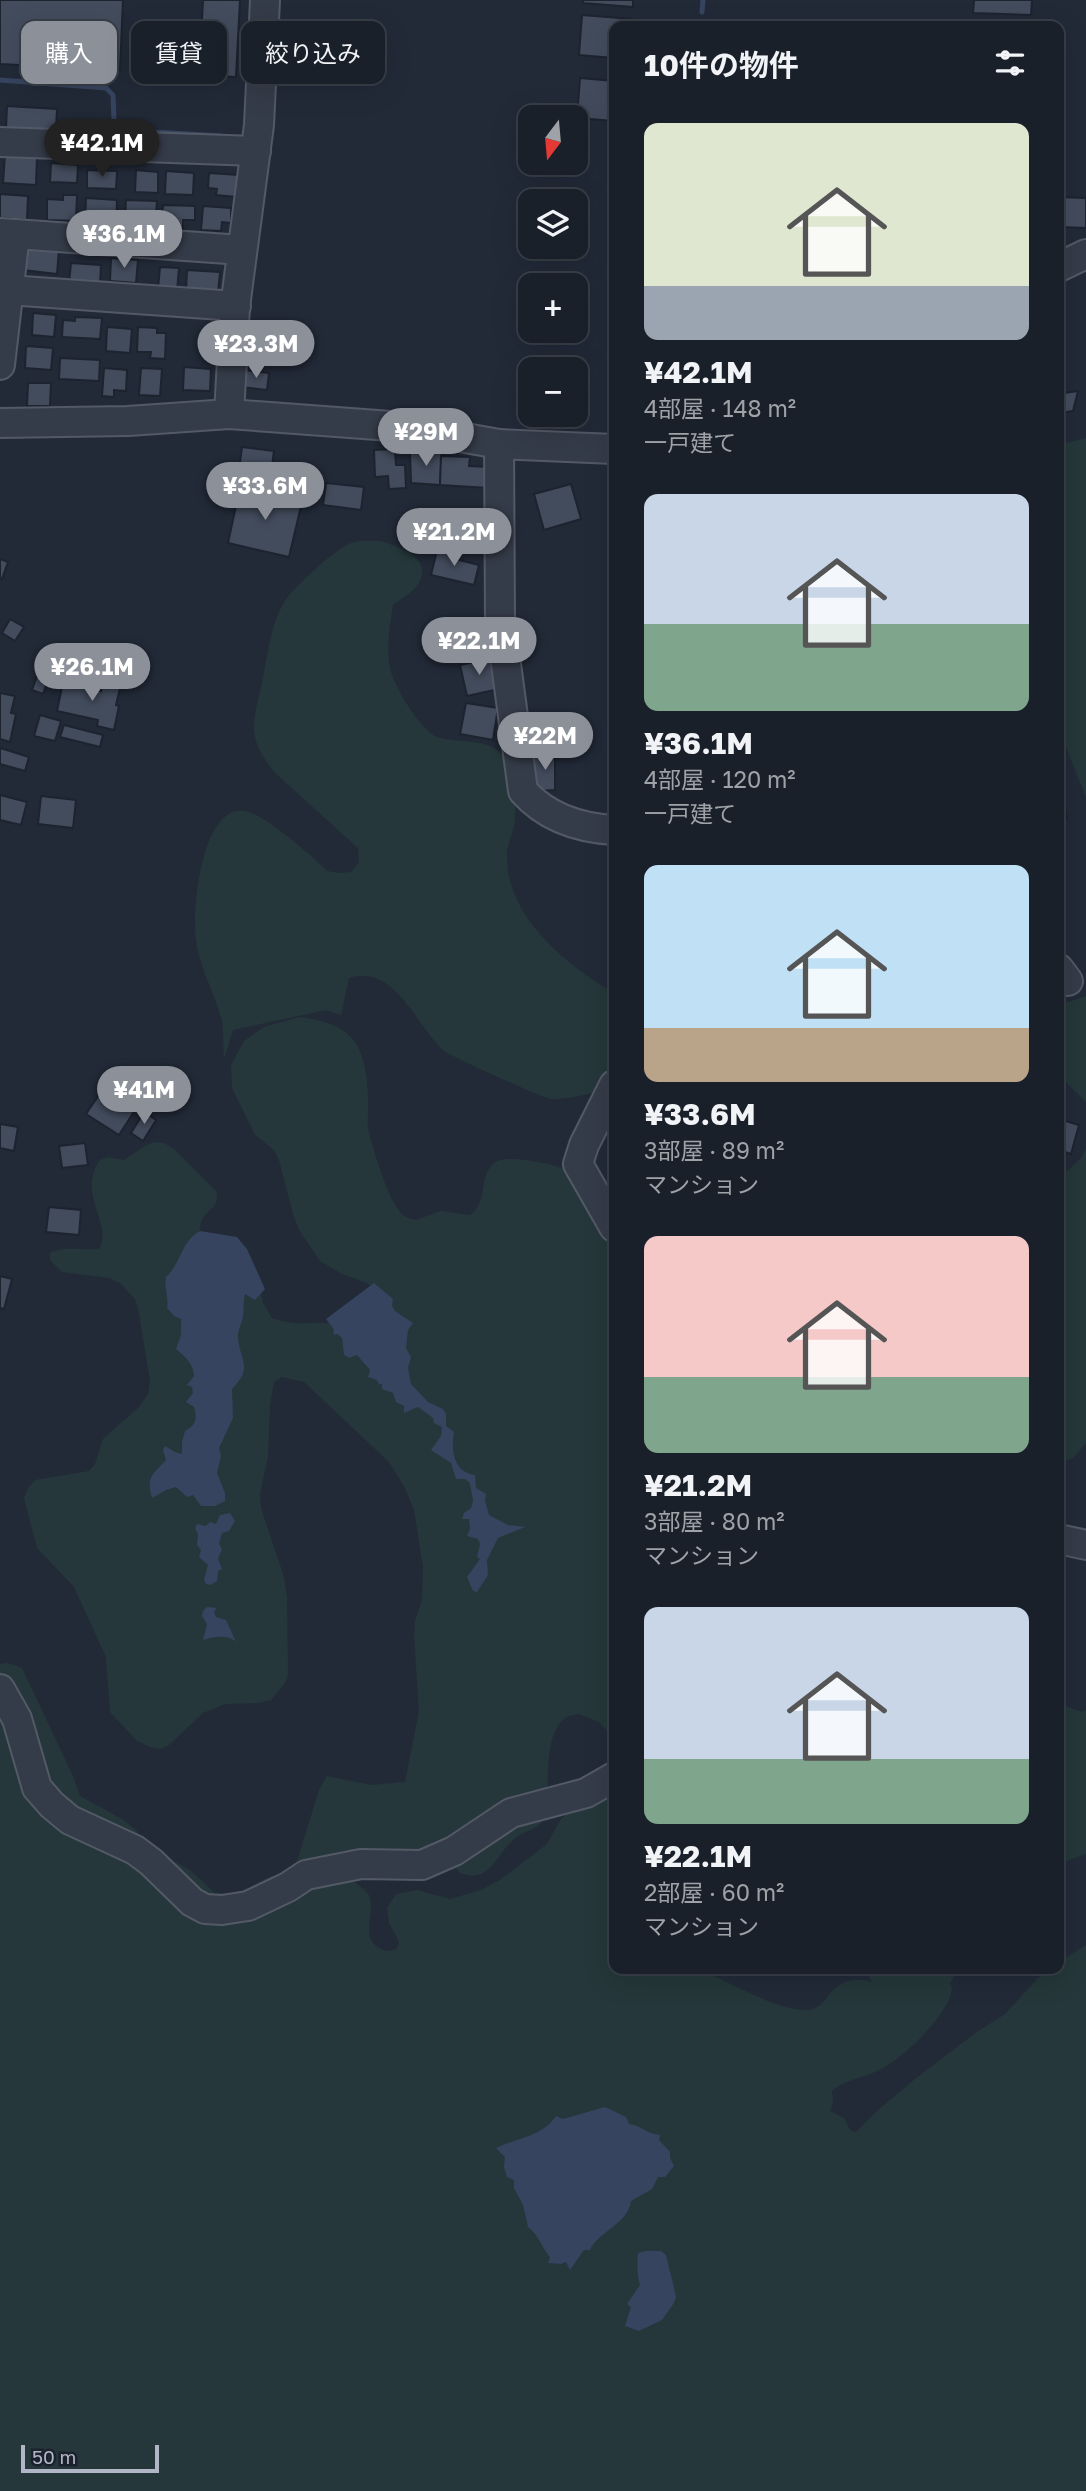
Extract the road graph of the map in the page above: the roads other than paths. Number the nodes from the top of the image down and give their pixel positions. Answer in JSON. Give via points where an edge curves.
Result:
{"nodes":[{"id":1,"x":265,"y":0,"type":"edge"},
{"id":2,"x":0,"y":142,"type":"edge"},
{"id":3,"x":256,"y":150,"type":"junction"},
{"id":4,"x":7,"y":234,"type":"edge"},
{"id":5,"x":242,"y":250,"type":"junction"},
{"id":6,"x":1086,"y":254,"type":"edge"},
{"id":7,"x":1064,"y":265,"type":"edge"},
{"id":8,"x":8,"y":290,"type":"junction"},
{"id":9,"x":236,"y":306,"type":"junction"},
{"id":10,"x":0,"y":365,"type":"edge"},
{"id":11,"x":229,"y":414,"type":"junction"},
{"id":12,"x":0,"y":423,"type":"edge"},
{"id":13,"x":499,"y":444,"type":"junction"},
{"id":14,"x":609,"y":449,"type":"edge"},
{"id":15,"x":609,"y":830,"type":"edge"},
{"id":16,"x":609,"y":1095,"type":"edge"},
{"id":17,"x":609,"y":1218,"type":"edge"},
{"id":18,"x":1064,"y":1540,"type":"edge"},
{"id":19,"x":1086,"y":1545,"type":"edge"},
{"id":20,"x":0,"y":1689,"type":"edge"},
{"id":21,"x":609,"y":1780,"type":"edge"}],
"edges":[{"from":1,"to":3,"type":"street"},
{"from":2,"to":3,"type":"street"},
{"from":3,"to":5,"type":"street"},
{"from":4,"to":5,"type":"street"},
{"from":4,"to":8,"type":"street"},
{"from":5,"to":9,"type":"street"},
{"from":6,"to":7,"type":"street"},
{"from":8,"to":9,"type":"street"},
{"from":8,"to":10,"type":"street"},
{"from":9,"to":11,"type":"street"},
{"from":11,"to":12,"type":"street"},
{"from":11,"to":13,"type":"street","via":[[404,427]]},
{"from":13,"to":14,"type":"street"},
{"from":13,"to":15,"type":"street","via":[[500,619],[523,791],[556,818]]},
{"from":16,"to":17,"type":"street","via":[[578,1164]]},
{"from":18,"to":19,"type":"street"},
{"from":20,"to":21,"type":"street","via":[[18,1719],[37,1788],[52,1805],[70,1819],[135,1850],[205,1909],[247,1906],[306,1875],[361,1864],[422,1865],[454,1851],[512,1813],[586,1793]]}]}
